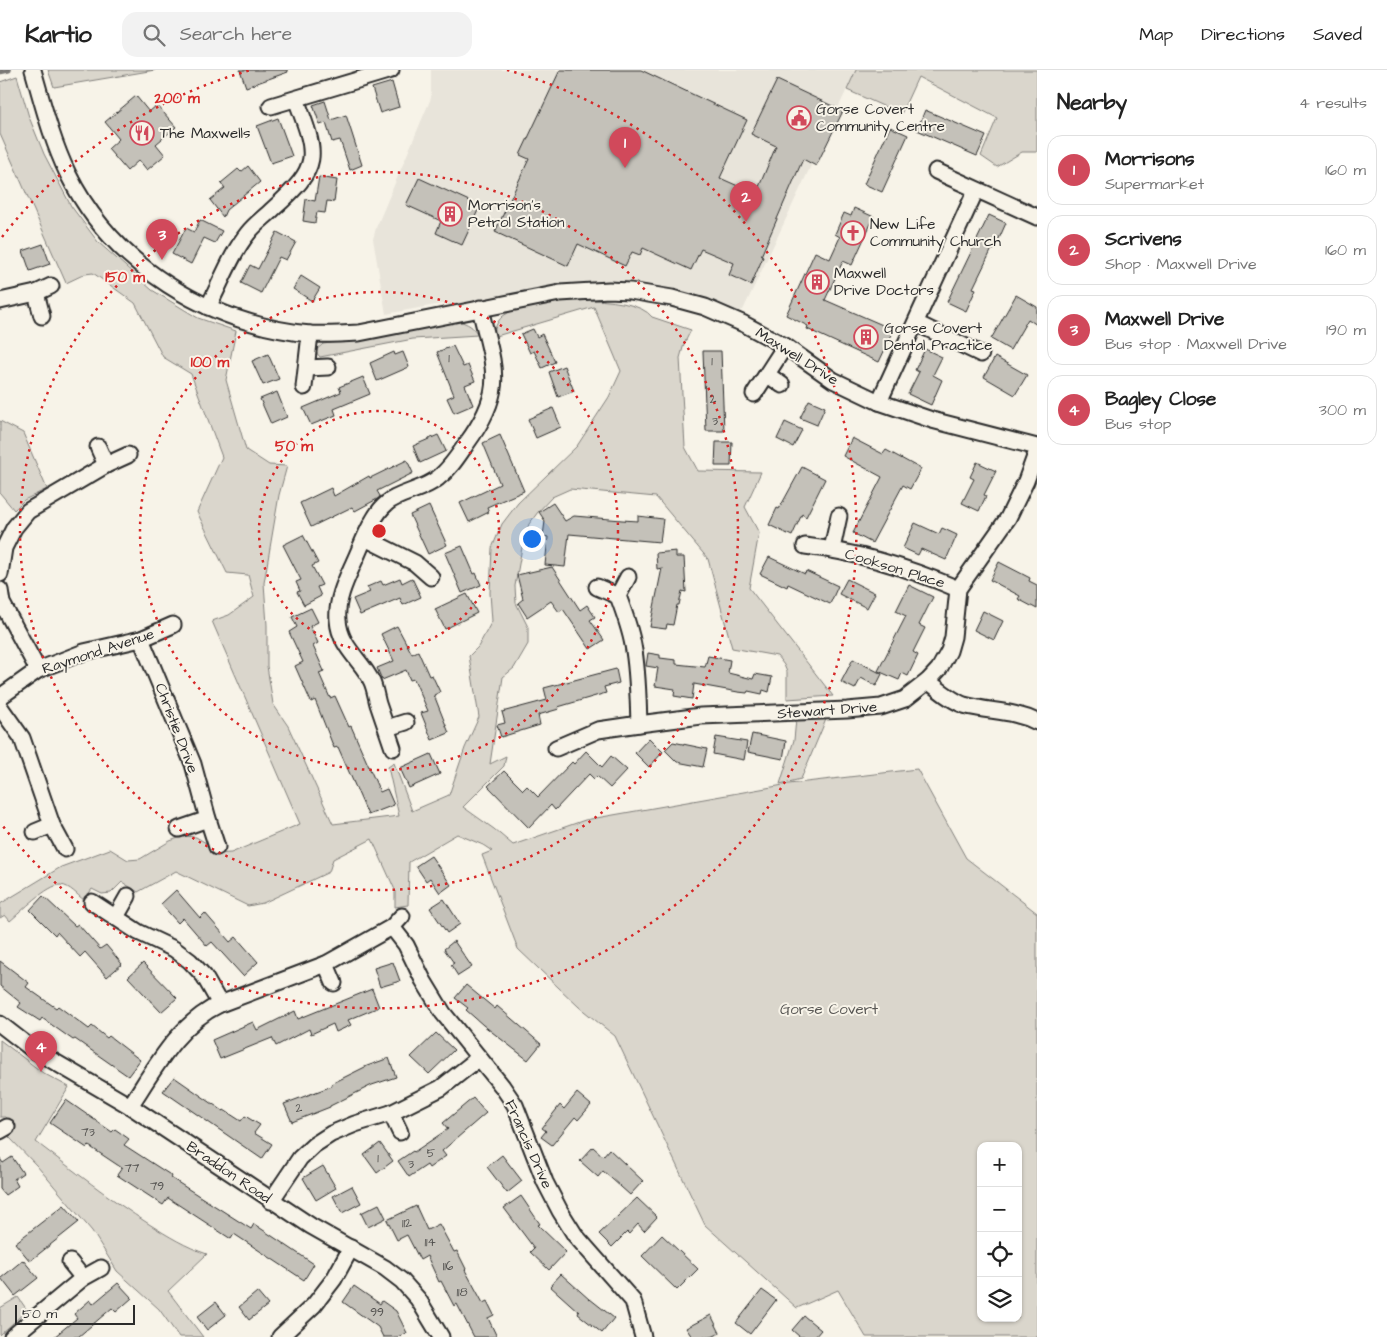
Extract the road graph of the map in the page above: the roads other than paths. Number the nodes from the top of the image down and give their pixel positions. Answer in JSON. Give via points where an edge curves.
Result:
{"nodes":[{"id":1,"x":391,"y":70,"type":"edge"},
{"id":2,"x":34,"y":71,"type":"edge"},
{"id":3,"x":296,"y":99,"type":"junction"},
{"id":4,"x":271,"y":106,"type":"dead end"},
{"id":5,"x":936,"y":171,"type":"dead end"},
{"id":6,"x":976,"y":190,"type":"junction"},
{"id":7,"x":1037,"y":216,"type":"edge"},
{"id":8,"x":51,"y":286,"type":"dead end"},
{"id":9,"x":36,"y":293,"type":"junction"},
{"id":10,"x":0,"y":301,"type":"edge"},
{"id":11,"x":208,"y":307,"type":"junction"},
{"id":12,"x":480,"y":308,"type":"junction"},
{"id":13,"x":42,"y":316,"type":"dead end"},
{"id":14,"x":916,"y":323,"type":"junction"},
{"id":15,"x":310,"y":334,"type":"junction"},
{"id":16,"x":785,"y":346,"type":"junction"},
{"id":17,"x":981,"y":354,"type":"dead end"},
{"id":18,"x":328,"y":367,"type":"dead end"},
{"id":19,"x":307,"y":368,"type":"junction"},
{"id":20,"x":768,"y":375,"type":"junction"},
{"id":21,"x":782,"y":385,"type":"dead end"},
{"id":22,"x":304,"y":388,"type":"dead end"},
{"id":23,"x":754,"y":394,"type":"dead end"},
{"id":24,"x":879,"y":402,"type":"junction"},
{"id":25,"x":98,"y":447,"type":"dead end"},
{"id":26,"x":1037,"y":447,"type":"edge"},
{"id":27,"x":1037,"y":451,"type":"edge"},
{"id":28,"x":128,"y":454,"type":"dead end"},
{"id":29,"x":106,"y":465,"type":"junction"},
{"id":30,"x":839,"y":516,"type":"dead end"},
{"id":31,"x":365,"y":538,"type":"junction"},
{"id":32,"x":804,"y":546,"type":"dead end"},
{"id":33,"x":832,"y":549,"type":"junction"},
{"id":34,"x":0,"y":574,"type":"edge"},
{"id":35,"x":431,"y":577,"type":"dead end"},
{"id":36,"x":628,"y":577,"type":"dead end"},
{"id":37,"x":597,"y":587,"type":"dead end"},
{"id":38,"x":958,"y":589,"type":"junction"},
{"id":39,"x":0,"y":590,"type":"edge"},
{"id":40,"x":618,"y":596,"type":"junction"},
{"id":41,"x":173,"y":625,"type":"dead end"},
{"id":42,"x":141,"y":639,"type":"junction"},
{"id":43,"x":38,"y":670,"type":"junction"},
{"id":44,"x":928,"y":681,"type":"junction"},
{"id":45,"x":0,"y":697,"type":"edge"},
{"id":46,"x":0,"y":707,"type":"edge"},
{"id":47,"x":406,"y":722,"type":"dead end"},
{"id":48,"x":1037,"y":722,"type":"edge"},
{"id":49,"x":639,"y":724,"type":"junction"},
{"id":50,"x":387,"y":728,"type":"junction"},
{"id":51,"x":392,"y":748,"type":"dead end"},
{"id":52,"x":556,"y":748,"type":"dead end"},
{"id":53,"x":208,"y":819,"type":"junction"},
{"id":54,"x":52,"y":825,"type":"junction"},
{"id":55,"x":179,"y":829,"type":"dead end"},
{"id":56,"x":35,"y":832,"type":"dead end"},
{"id":57,"x":217,"y":847,"type":"dead end"},
{"id":58,"x":65,"y":849,"type":"dead end"},
{"id":59,"x":128,"y":896,"type":"dead end"},
{"id":60,"x":92,"y":902,"type":"dead end"},
{"id":61,"x":116,"y":918,"type":"junction"},
{"id":62,"x":326,"y":964,"type":"junction"},
{"id":63,"x":334,"y":983,"type":"dead end"},
{"id":64,"x":220,"y":1004,"type":"junction"},
{"id":65,"x":0,"y":1024,"type":"edge"},
{"id":66,"x":479,"y":1058,"type":"junction"},
{"id":67,"x":130,"y":1106,"type":"junction"},
{"id":68,"x":391,"y":1114,"type":"junction"},
{"id":69,"x":400,"y":1132,"type":"dead end"},
{"id":70,"x":271,"y":1201,"type":"junction"},
{"id":71,"x":351,"y":1248,"type":"junction"},
{"id":72,"x":70,"y":1262,"type":"dead end"},
{"id":73,"x":101,"y":1268,"type":"dead end"},
{"id":74,"x":83,"y":1278,"type":"junction"},
{"id":75,"x":12,"y":1337,"type":"edge"},
{"id":76,"x":280,"y":1337,"type":"edge"},
{"id":77,"x":441,"y":1337,"type":"edge"},
{"id":78,"x":643,"y":1337,"type":"edge"}],
"edges":[{"from":1,"to":3,"type":"street"},
{"from":2,"to":11,"type":"street","name":"Maxwell Drive","via":[[57,150],[86,204],[105,229],[142,266],[171,288]]},
{"from":3,"to":4,"type":"street"},
{"from":3,"to":11,"type":"street","via":[[308,132],[312,152],[310,165],[294,191],[240,244]]},
{"from":5,"to":6,"type":"street"},
{"from":6,"to":7,"type":"street"},
{"from":6,"to":14,"type":"street"},
{"from":8,"to":9,"type":"street"},
{"from":9,"to":10,"type":"street"},
{"from":9,"to":13,"type":"street"},
{"from":11,"to":15,"type":"street","name":"Maxwell Drive","via":[[270,328]]},
{"from":12,"to":15,"type":"street","name":"Maxwell Drive","via":[[359,333]]},
{"from":12,"to":16,"type":"street","name":"Maxwell Drive","via":[[560,293],[630,291],[704,307]]},
{"from":12,"to":31,"type":"street","via":[[495,382],[482,420],[452,465],[422,488],[388,501]]},
{"from":14,"to":17,"type":"street","via":[[966,339]]},
{"from":14,"to":24,"type":"street"},
{"from":15,"to":19,"type":"street"},
{"from":16,"to":20,"type":"street"},
{"from":16,"to":24,"type":"street","name":"Maxwell Drive","via":[[833,380]]},
{"from":18,"to":19,"type":"street"},
{"from":19,"to":22,"type":"street"},
{"from":20,"to":21,"type":"street"},
{"from":20,"to":23,"type":"street"},
{"from":24,"to":26,"type":"street","name":"Maxwell Drive","via":[[963,429]]},
{"from":25,"to":29,"type":"street"},
{"from":27,"to":38,"type":"street","name":"Stewart Drive","via":[[1008,518]]},
{"from":28,"to":29,"type":"street"},
{"from":29,"to":34,"type":"street","via":[[28,511],[4,548]]},
{"from":30,"to":33,"type":"street","name":"Cookson Place"},
{"from":31,"to":35,"type":"street","via":[[415,563]]},
{"from":31,"to":50,"type":"street","via":[[341,594],[338,622],[348,648],[372,682]]},
{"from":32,"to":33,"type":"street","name":"Cookson Place"},
{"from":33,"to":38,"type":"street","name":"Cookson Place","via":[[923,574]]},
{"from":36,"to":40,"type":"street"},
{"from":37,"to":40,"type":"street"},
{"from":38,"to":44,"type":"street","name":"Stewart Drive","via":[[949,651]]},
{"from":39,"to":43,"type":"street","via":[[2,603]]},
{"from":40,"to":49,"type":"street","via":[[633,645]]},
{"from":41,"to":42,"type":"street","name":"Raymond Avenue"},
{"from":42,"to":43,"type":"street","name":"Raymond Avenue","via":[[84,652]]},
{"from":42,"to":53,"type":"street","name":"Christie Drive","via":[[194,764]]},
{"from":43,"to":45,"type":"street","name":"Raymond Avenue"},
{"from":44,"to":48,"type":"street","via":[[963,704],[1024,715]]},
{"from":44,"to":49,"type":"street","name":"Stewart Drive","via":[[905,699],[881,707],[701,716]]},
{"from":46,"to":54,"type":"street","via":[[22,738]]},
{"from":47,"to":50,"type":"street"},
{"from":49,"to":52,"type":"street","name":"Stewart Drive","via":[[598,730]]},
{"from":50,"to":51,"type":"street"},
{"from":53,"to":55,"type":"street"},
{"from":53,"to":57,"type":"street","name":"Christie Drive"},
{"from":54,"to":56,"type":"street"},
{"from":54,"to":58,"type":"street"},
{"from":59,"to":61,"type":"street"},
{"from":60,"to":61,"type":"street"},
{"from":61,"to":64,"type":"street","via":[[174,948],[190,961],[204,976]]},
{"from":62,"to":63,"type":"street"},
{"from":62,"to":64,"type":"street"},
{"from":62,"to":66,"type":"street","name":"Francis Drive","via":[[397,921],[423,980],[443,1013]]},
{"from":64,"to":67,"type":"street","via":[[205,1011],[184,1029]]},
{"from":65,"to":67,"type":"street","name":"Braddon Road","via":[[31,1048]]},
{"from":66,"to":68,"type":"street","via":[[440,1088]]},
{"from":66,"to":78,"type":"street","name":"Francis Drive","via":[[515,1105],[560,1211],[633,1301]]},
{"from":67,"to":70,"type":"street","name":"Braddon Road"},
{"from":68,"to":69,"type":"street"},
{"from":68,"to":70,"type":"street","via":[[355,1124],[314,1145],[300,1158]]},
{"from":70,"to":71,"type":"street","name":"Braddon Road"},
{"from":71,"to":76,"type":"street","via":[[334,1279],[314,1305]]},
{"from":71,"to":77,"type":"street","name":"Braddon Road","via":[[402,1282],[418,1299]]},
{"from":72,"to":74,"type":"street"},
{"from":73,"to":74,"type":"street"},
{"from":74,"to":75,"type":"street"}]}
